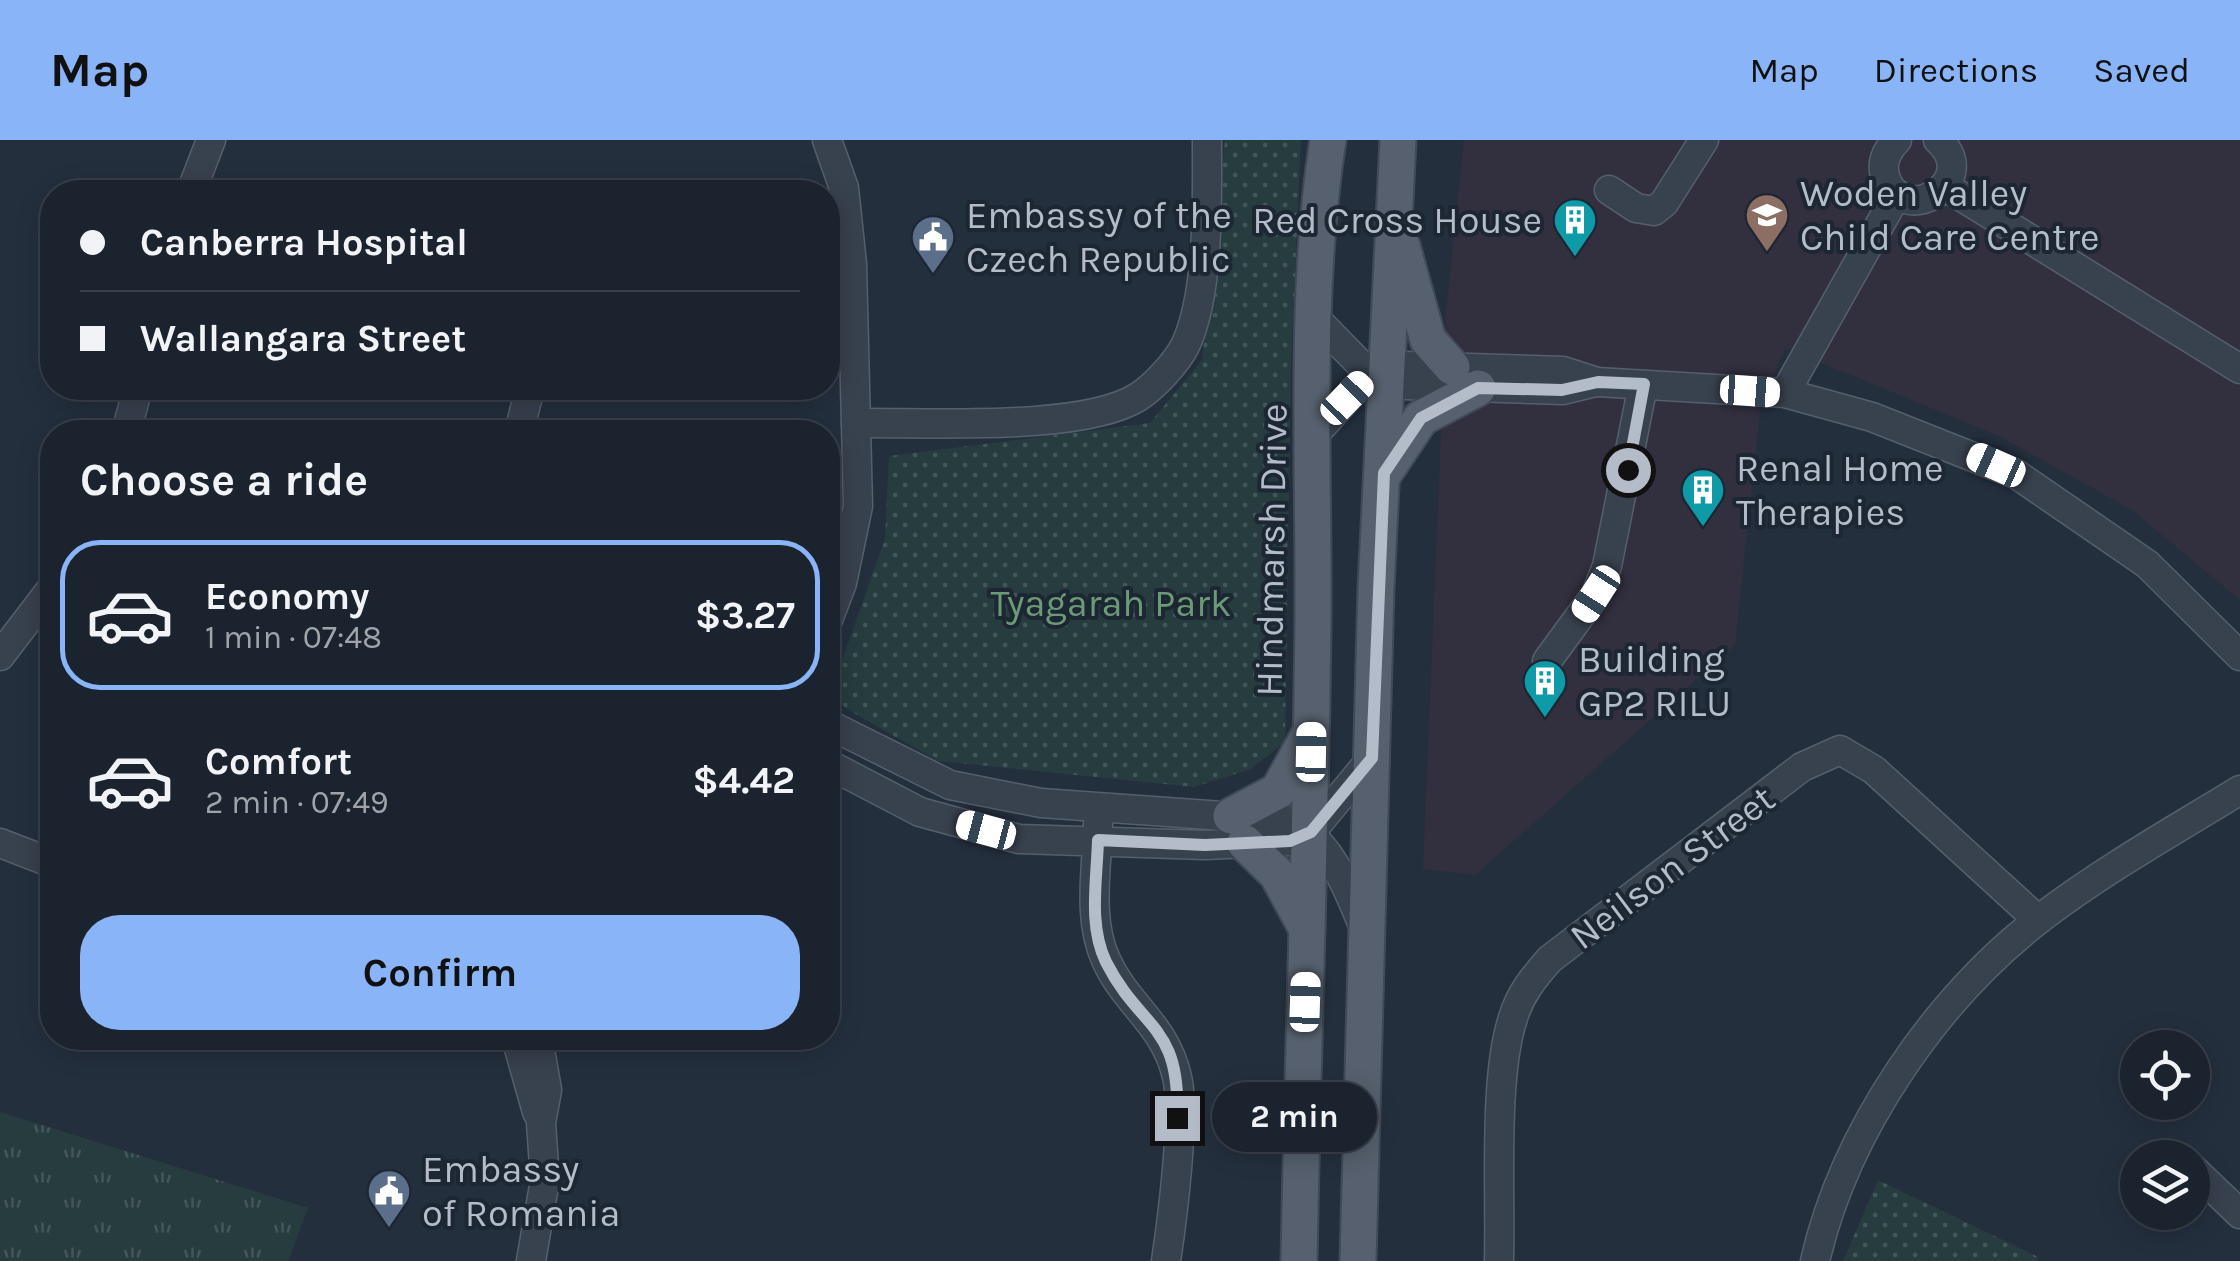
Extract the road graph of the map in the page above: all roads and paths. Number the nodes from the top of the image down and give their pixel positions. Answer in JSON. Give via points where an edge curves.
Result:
{"nodes":[{"id":1,"x":211,"y":140,"type":"edge"},
{"id":2,"x":827,"y":140,"type":"edge"},
{"id":3,"x":1207,"y":140,"type":"edge"},
{"id":4,"x":1328,"y":140,"type":"edge"},
{"id":5,"x":1398,"y":140,"type":"edge"},
{"id":6,"x":1704,"y":140,"type":"edge"},
{"id":7,"x":1938,"y":140,"type":"edge"},
{"id":8,"x":1887,"y":143,"type":"edge"},
{"id":9,"x":195,"y":180,"type":"edge"},
{"id":10,"x":1946,"y":186,"type":"junction"},
{"id":11,"x":1609,"y":190,"type":"dead end"},
{"id":12,"x":1896,"y":194,"type":"junction"},
{"id":13,"x":1393,"y":211,"type":"junction"},
{"id":14,"x":1316,"y":320,"type":"junction"},
{"id":15,"x":2240,"y":368,"type":"edge"},
{"id":16,"x":1387,"y":375,"type":"junction"},
{"id":17,"x":1464,"y":378,"type":"junction"},
{"id":18,"x":1644,"y":384,"type":"junction"},
{"id":19,"x":1785,"y":394,"type":"junction"},
{"id":20,"x":856,"y":423,"type":"junction"},
{"id":21,"x":1313,"y":436,"type":"junction"},
{"id":22,"x":1384,"y":473,"type":"junction"},
{"id":23,"x":840,"y":588,"type":"edge"},
{"id":24,"x":40,"y":604,"type":"edge"},
{"id":25,"x":0,"y":656,"type":"edge"},
{"id":26,"x":2240,"y":656,"type":"edge"},
{"id":27,"x":1547,"y":662,"type":"dead end"},
{"id":28,"x":840,"y":730,"type":"edge"},
{"id":29,"x":1312,"y":730,"type":"junction"},
{"id":30,"x":1372,"y":758,"type":"junction"},
{"id":31,"x":840,"y":770,"type":"edge"},
{"id":32,"x":2240,"y":790,"type":"edge"},
{"id":33,"x":1098,"y":807,"type":"junction"},
{"id":34,"x":1238,"y":830,"type":"junction"},
{"id":35,"x":1311,"y":832,"type":"junction"},
{"id":36,"x":1098,"y":840,"type":"junction"},
{"id":37,"x":0,"y":843,"type":"edge"},
{"id":38,"x":40,"y":858,"type":"edge"},
{"id":39,"x":2038,"y":920,"type":"junction"},
{"id":40,"x":1308,"y":930,"type":"junction"},
{"id":41,"x":1364,"y":930,"type":"junction"},
{"id":42,"x":520,"y":1050,"type":"edge"},
{"id":43,"x":540,"y":1050,"type":"edge"},
{"id":44,"x":541,"y":1123,"type":"junction"},
{"id":45,"x":2210,"y":1185,"type":"edge"},
{"id":46,"x":2240,"y":1214,"type":"edge"},
{"id":47,"x":1172,"y":1231,"type":"junction"},
{"id":48,"x":541,"y":1258,"type":"edge"},
{"id":49,"x":1166,"y":1261,"type":"edge"},
{"id":50,"x":1184,"y":1261,"type":"edge"},
{"id":51,"x":1299,"y":1261,"type":"edge"},
{"id":52,"x":1358,"y":1261,"type":"edge"},
{"id":53,"x":1499,"y":1261,"type":"edge"},
{"id":54,"x":1815,"y":1261,"type":"edge"}],
"edges":[{"from":1,"to":9,"type":"street"},
{"from":2,"to":20,"type":"street","via":[[844,188],[852,264]]},
{"from":3,"to":20,"type":"street","via":[[1195,316],[1184,348],[1138,396],[1102,410],[1048,418]]},
{"from":4,"to":14,"type":"main road","name":"Hindmarsh Drive"},
{"from":5,"to":13,"type":"main road"},
{"from":6,"to":11,"type":"street","via":[[1654,211]]},
{"from":7,"to":10,"type":"street","via":[[1952,165]]},
{"from":8,"to":12,"type":"street","via":[[1884,168]]},
{"from":10,"to":12,"type":"street","via":[[1917,201]]},
{"from":10,"to":15,"type":"street"},
{"from":12,"to":19,"type":"street"},
{"from":13,"to":16,"type":"main road"},
{"from":13,"to":17,"type":"main road","via":[[1428,340]]},
{"from":14,"to":16,"type":"street","via":[[1360,364]]},
{"from":14,"to":21,"type":"main road","name":"Hindmarsh Drive"},
{"from":16,"to":17,"type":"street","via":[[1406,366]]},
{"from":16,"to":21,"type":"street","via":[[1361,383]]},
{"from":16,"to":22,"type":"main road"},
{"from":17,"to":18,"type":"street","via":[[1563,371],[1598,382]]},
{"from":17,"to":22,"type":"main road","via":[[1421,418]]},
{"from":18,"to":19,"type":"street"},
{"from":18,"to":27,"type":"street","via":[[1607,566],[1596,594]]},
{"from":19,"to":26,"type":"street","via":[[1872,417],[2016,474],[2147,564]]},
{"from":20,"to":23,"type":"street","via":[[858,506]]},
{"from":21,"to":29,"type":"main road","name":"Hindmarsh Drive"},
{"from":22,"to":30,"type":"main road"},
{"from":24,"to":25,"type":"street"},
{"from":28,"to":33,"type":"street","via":[[950,785]]},
{"from":29,"to":34,"type":"main road","via":[[1278,790]]},
{"from":29,"to":35,"type":"main road","name":"Hindmarsh Drive"},
{"from":30,"to":35,"type":"street"},
{"from":30,"to":41,"type":"main road"},
{"from":31,"to":36,"type":"street","via":[[920,812],[1019,839]]},
{"from":32,"to":39,"type":"street"},
{"from":33,"to":34,"type":"street"},
{"from":33,"to":36,"type":"street"},
{"from":34,"to":35,"type":"street","via":[[1290,841]]},
{"from":34,"to":36,"type":"street"},
{"from":34,"to":40,"type":"main road","via":[[1277,874]]},
{"from":35,"to":40,"type":"main road","name":"Hindmarsh Drive"},
{"from":35,"to":41,"type":"street","via":[[1340,869]]},
{"from":36,"to":47,"type":"street","via":[[1095,931],[1107,964],[1165,1038],[1179,1081]]},
{"from":37,"to":38,"type":"street"},
{"from":39,"to":53,"type":"street","name":"Neilson Street","via":[[1874,770],[1840,750],[1802,768],[1550,959],[1528,983],[1504,1059]]},
{"from":39,"to":54,"type":"street","via":[[1948,1010],[1886,1095],[1847,1168]]},
{"from":40,"to":51,"type":"main road","name":"Hindmarsh Drive"},
{"from":41,"to":52,"type":"main road"},
{"from":42,"to":44,"type":"street"},
{"from":43,"to":44,"type":"street","via":[[547,1090]]},
{"from":44,"to":48,"type":"street"},
{"from":45,"to":46,"type":"street"},
{"from":47,"to":49,"type":"street"},
{"from":47,"to":50,"type":"street"}]}
